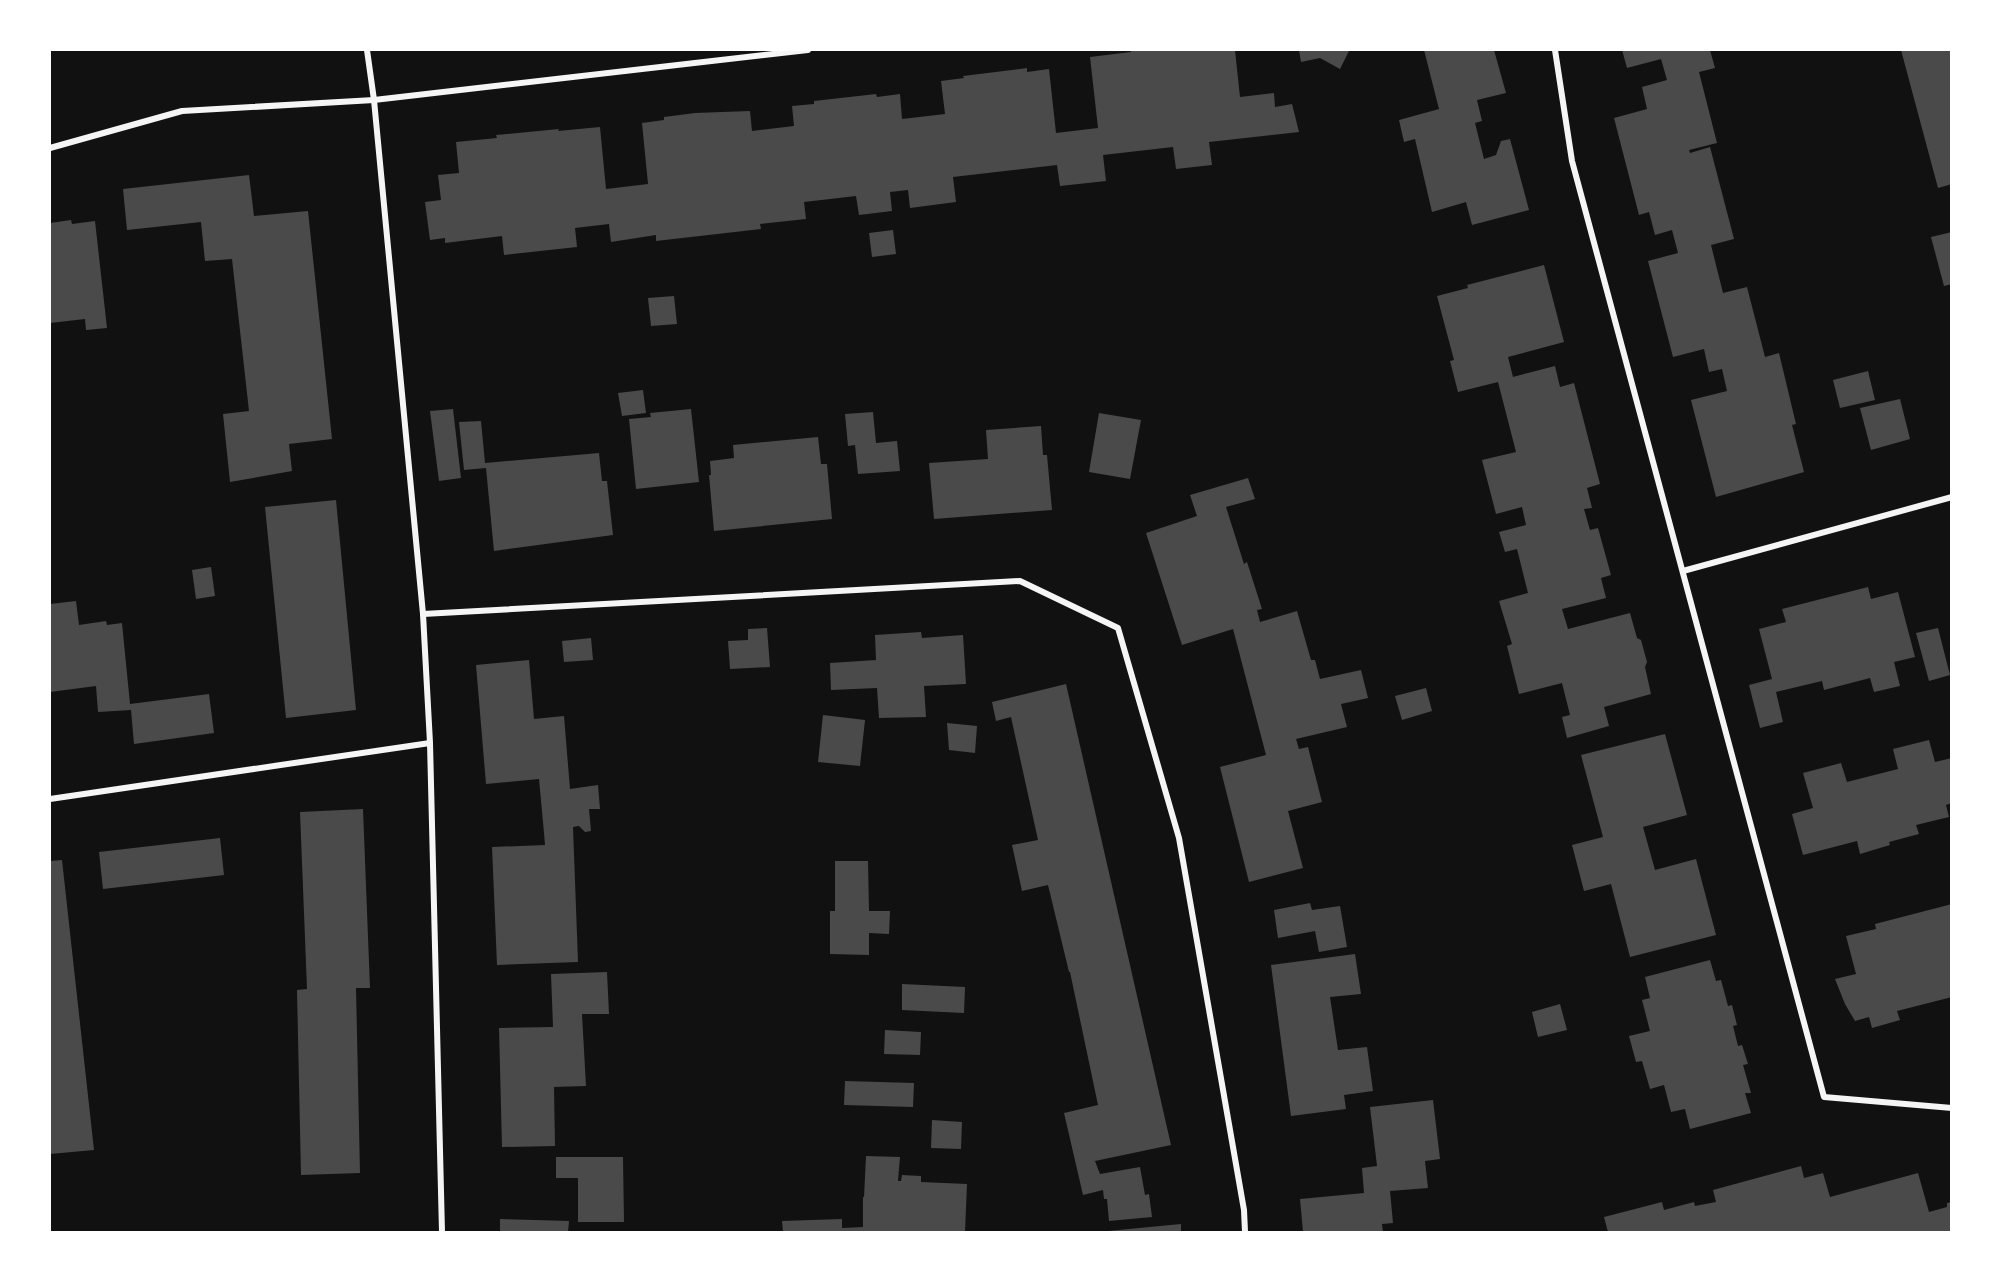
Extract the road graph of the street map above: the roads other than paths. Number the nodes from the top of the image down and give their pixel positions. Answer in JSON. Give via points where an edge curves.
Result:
{"nodes":[{"id":1,"x":368,"y":50,"type":"edge"},
{"id":2,"x":808,"y":50,"type":"edge"},
{"id":3,"x":1555,"y":50,"type":"edge"},
{"id":4,"x":374,"y":100,"type":"junction"},
{"id":5,"x":50,"y":148,"type":"edge"},
{"id":6,"x":1952,"y":497,"type":"edge"},
{"id":7,"x":1683,"y":571,"type":"junction"},
{"id":8,"x":423,"y":614,"type":"junction"},
{"id":9,"x":430,"y":743,"type":"junction"},
{"id":10,"x":50,"y":799,"type":"edge"},
{"id":11,"x":1952,"y":1108,"type":"edge"},
{"id":12,"x":442,"y":1233,"type":"edge"},
{"id":13,"x":1245,"y":1233,"type":"edge"}],
"edges":[{"from":1,"to":4,"type":"street"},
{"from":2,"to":4,"type":"street"},
{"from":3,"to":7,"type":"street","via":[[1572,161]]},
{"from":4,"to":5,"type":"street","via":[[182,111]]},
{"from":4,"to":8,"type":"street"},
{"from":6,"to":7,"type":"street"},
{"from":7,"to":11,"type":"street","via":[[1824,1097]]},
{"from":8,"to":9,"type":"street"},
{"from":8,"to":13,"type":"street","via":[[1020,581],[1118,628],[1179,838]]},
{"from":9,"to":10,"type":"street"},
{"from":9,"to":12,"type":"street"}]}
